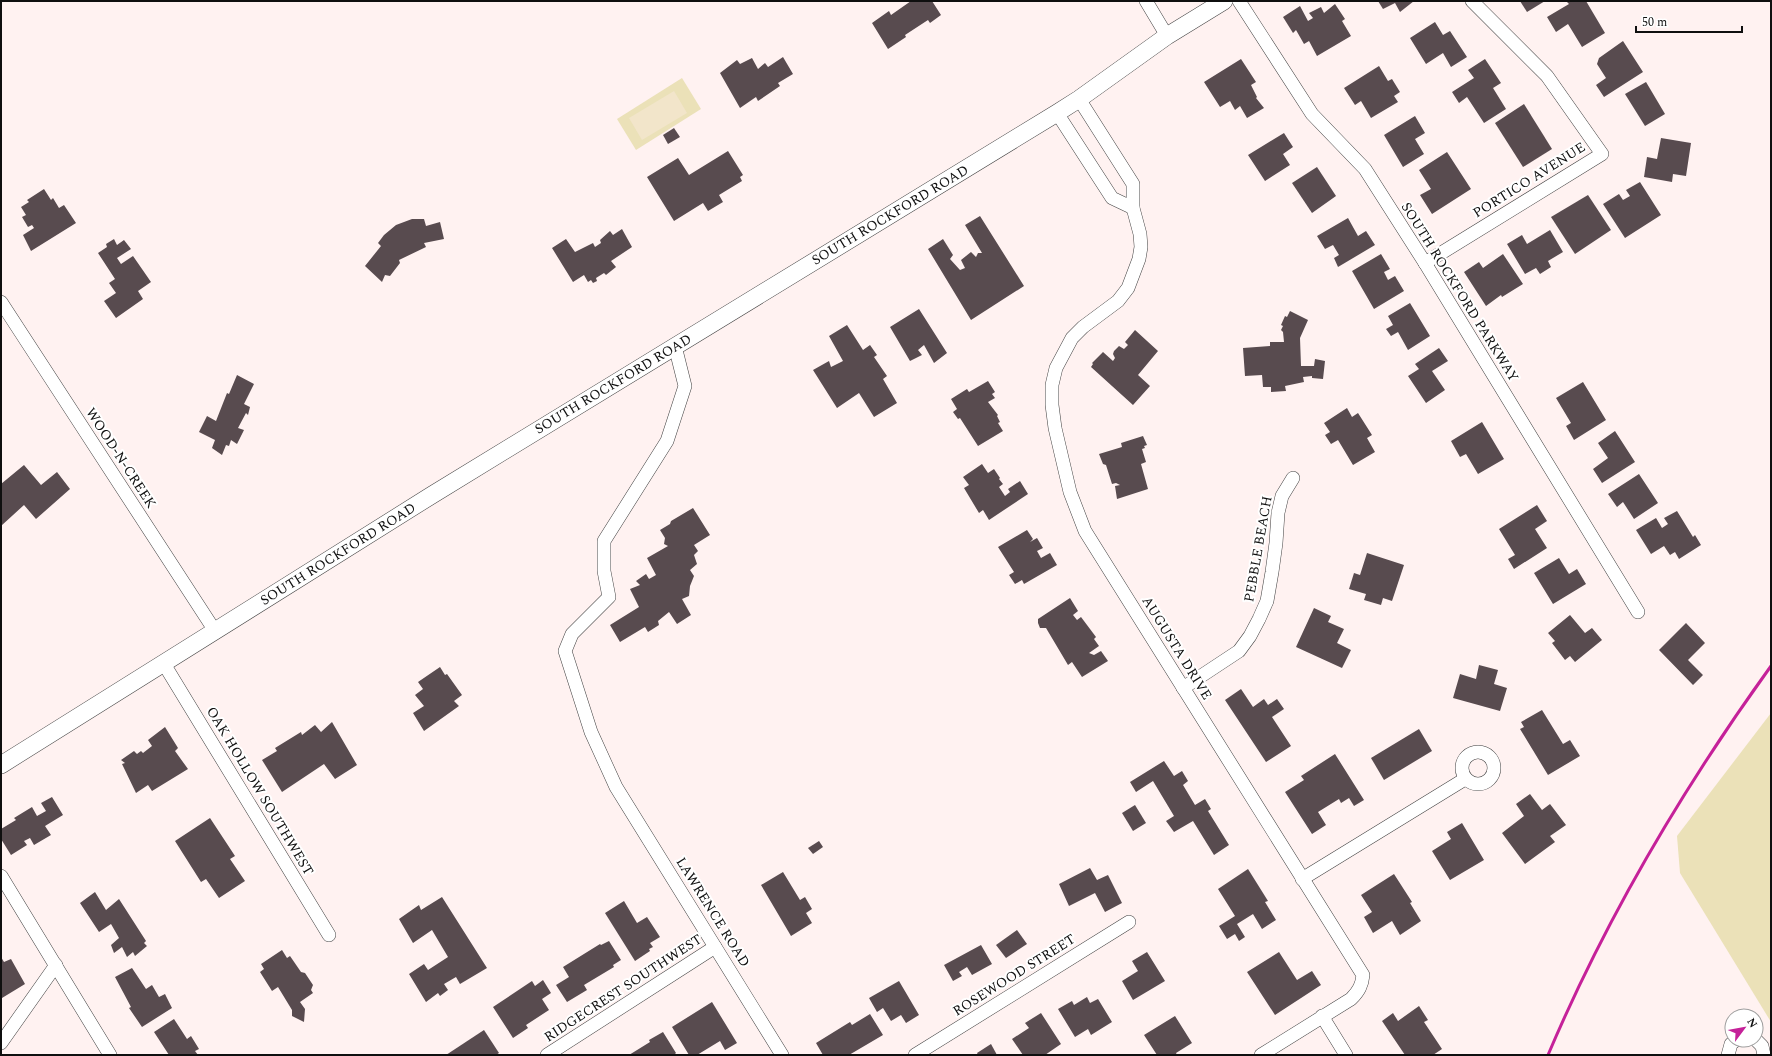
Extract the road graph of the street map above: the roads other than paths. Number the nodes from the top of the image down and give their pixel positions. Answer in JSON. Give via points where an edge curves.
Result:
{"nodes":[{"id":1,"x":1146,"y":1,"type":"edge"},
{"id":2,"x":1224,"y":1,"type":"edge"},
{"id":3,"x":1239,"y":1,"type":"edge"},
{"id":4,"x":1472,"y":1,"type":"edge"},
{"id":5,"x":1167,"y":36,"type":"junction"},
{"id":6,"x":1079,"y":99,"type":"junction"},
{"id":7,"x":1057,"y":113,"type":"junction"},
{"id":8,"x":1133,"y":208,"type":"junction"},
{"id":9,"x":1425,"y":263,"type":"junction"},
{"id":10,"x":1,"y":302,"type":"edge"},
{"id":11,"x":675,"y":346,"type":"junction"},
{"id":12,"x":1293,"y":478,"type":"dead end"},
{"id":13,"x":1638,"y":612,"type":"dead end"},
{"id":14,"x":215,"y":631,"type":"junction"},
{"id":15,"x":164,"y":664,"type":"junction"},
{"id":16,"x":1183,"y":688,"type":"junction"},
{"id":17,"x":1,"y":765,"type":"edge"},
{"id":18,"x":1465,"y":779,"type":"dead end"},
{"id":19,"x":1,"y":876,"type":"edge"},
{"id":20,"x":1302,"y":879,"type":"junction"},
{"id":21,"x":1129,"y":922,"type":"dead end"},
{"id":22,"x":329,"y":935,"type":"dead end"},
{"id":23,"x":715,"y":947,"type":"junction"},
{"id":24,"x":56,"y":965,"type":"junction"},
{"id":25,"x":1322,"y":1016,"type":"junction"},
{"id":26,"x":1,"y":1043,"type":"edge"},
{"id":27,"x":110,"y":1055,"type":"edge"},
{"id":28,"x":547,"y":1055,"type":"edge"},
{"id":29,"x":782,"y":1055,"type":"edge"},
{"id":30,"x":915,"y":1055,"type":"edge"},
{"id":31,"x":1261,"y":1055,"type":"edge"},
{"id":32,"x":1346,"y":1055,"type":"edge"}],
"edges":[{"from":1,"to":5,"type":"street"},
{"from":2,"to":5,"type":"street","name":"SOUTH ROCKFORD ROAD"},
{"from":3,"to":9,"type":"street","name":"SOUTH ROCKFORD PARKWAY","via":[[1312,114],[1365,169]]},
{"from":4,"to":9,"type":"street","name":"PORTICO AVENUE","via":[[1547,76],[1602,154]]},
{"from":5,"to":6,"type":"street","name":"SOUTH ROCKFORD ROAD"},
{"from":6,"to":7,"type":"street","name":"SOUTH ROCKFORD ROAD"},
{"from":6,"to":8,"type":"street","name":"AUGUSTA DRIVE","via":[[1133,184]]},
{"from":7,"to":8,"type":"street","via":[[1112,198]]},
{"from":7,"to":11,"type":"street","name":"SOUTH ROCKFORD ROAD"},
{"from":8,"to":16,"type":"street","name":"AUGUSTA DRIVE","via":[[1141,247],[1128,288],[1118,301],[1072,338],[1056,368],[1052,385],[1052,405],[1067,479],[1085,531]]},
{"from":9,"to":13,"type":"street","name":"SOUTH ROCKFORD PARKWAY"},
{"from":10,"to":14,"type":"street","name":"WOOD-N-CREEK"},
{"from":11,"to":14,"type":"street","name":"SOUTH ROCKFORD ROAD"},
{"from":11,"to":23,"type":"street","name":"LAWRENCE ROAD","via":[[685,386],[667,441],[604,541],[604,571],[609,597],[572,634],[565,651],[591,732],[616,787]]},
{"from":12,"to":16,"type":"street","name":"PEBBLE BEACH","via":[[1282,496],[1267,601],[1259,619],[1239,650]]},
{"from":14,"to":15,"type":"street","name":"SOUTH ROCKFORD ROAD"},
{"from":15,"to":17,"type":"street","name":"SOUTH ROCKFORD ROAD"},
{"from":15,"to":22,"type":"street","name":"OAK HOLLOW SOUTHWEST"},
{"from":16,"to":20,"type":"street","name":"AUGUSTA DRIVE"},
{"from":18,"to":20,"type":"street"},
{"from":19,"to":24,"type":"street"},
{"from":20,"to":25,"type":"street","name":"AUGUSTA DRIVE","via":[[1363,975],[1358,992],[1351,999]]},
{"from":21,"to":30,"type":"street","name":"ROSEWOOD STREET"},
{"from":23,"to":28,"type":"street","name":"RIDGECREST SOUTHWEST"},
{"from":23,"to":29,"type":"street","name":"LAWRENCE ROAD"},
{"from":24,"to":26,"type":"street"},
{"from":24,"to":27,"type":"street"},
{"from":25,"to":31,"type":"street","name":"AUGUSTA DRIVE"},
{"from":25,"to":32,"type":"street"}]}
